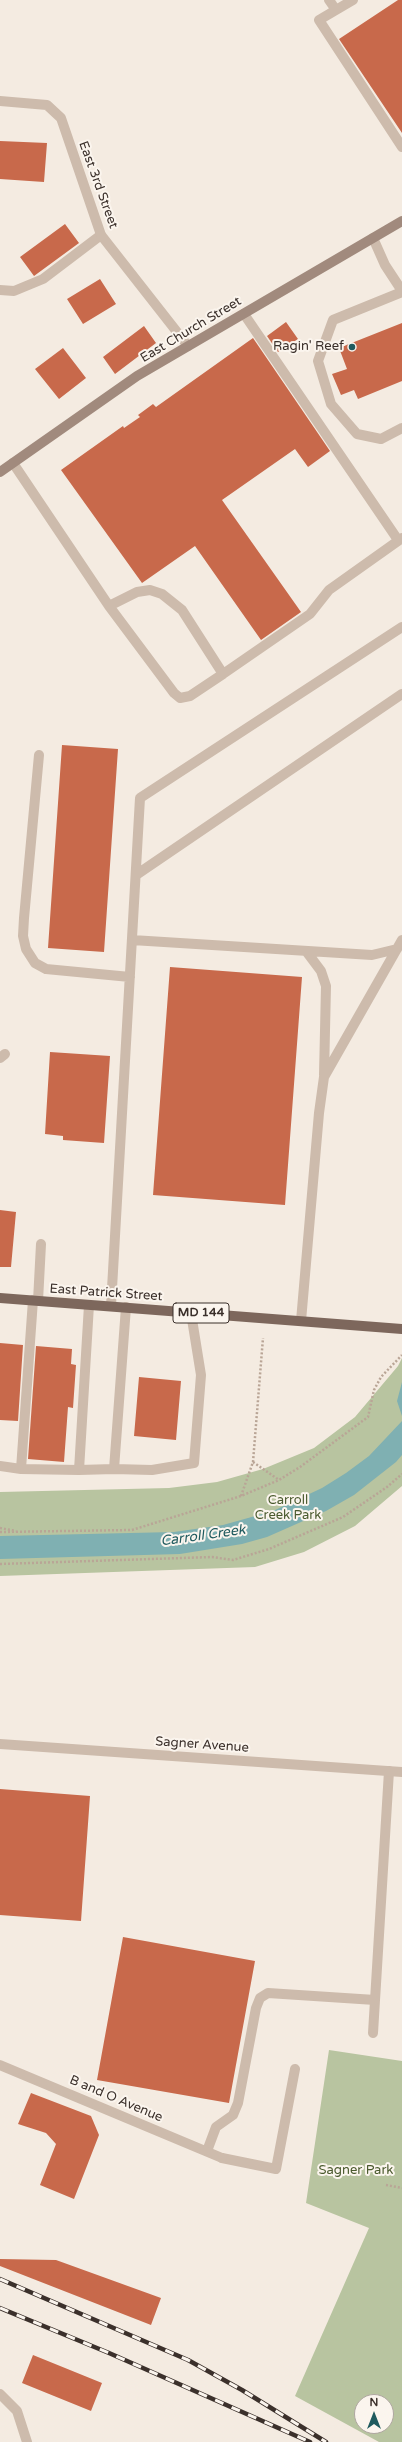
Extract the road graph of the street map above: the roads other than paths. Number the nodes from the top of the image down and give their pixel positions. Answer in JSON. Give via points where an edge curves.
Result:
{"nodes":[{"id":1,"x":329,"y":0,"type":"edge"},
{"id":2,"x":353,"y":0,"type":"edge"},
{"id":3,"x":336,"y":10,"type":"junction"},
{"id":4,"x":0,"y":101,"type":"edge"},
{"id":5,"x":402,"y":147,"type":"edge"},
{"id":6,"x":402,"y":221,"type":"edge"},
{"id":7,"x":100,"y":235,"type":"junction"},
{"id":8,"x":373,"y":238,"type":"junction"},
{"id":9,"x":0,"y":290,"type":"edge"},
{"id":10,"x":402,"y":291,"type":"edge"},
{"id":11,"x":244,"y":314,"type":"junction"},
{"id":12,"x":188,"y":346,"type":"junction"},
{"id":13,"x":402,"y":428,"type":"edge"},
{"id":14,"x":13,"y":463,"type":"junction"},
{"id":15,"x":0,"y":472,"type":"edge"},
{"id":16,"x":400,"y":539,"type":"edge"},
{"id":17,"x":109,"y":606,"type":"junction"},
{"id":18,"x":402,"y":627,"type":"edge"},
{"id":19,"x":223,"y":674,"type":"junction"},
{"id":20,"x":402,"y":694,"type":"edge"},
{"id":21,"x":39,"y":754,"type":"dead end"},
{"id":22,"x":136,"y":875,"type":"junction"},
{"id":23,"x":132,"y":940,"type":"junction"},
{"id":24,"x":400,"y":945,"type":"edge"},
{"id":25,"x":306,"y":951,"type":"junction"},
{"id":26,"x":130,"y":977,"type":"junction"},
{"id":27,"x":324,"y":1077,"type":"junction"},
{"id":28,"x":41,"y":1244,"type":"dead end"},
{"id":29,"x":0,"y":1298,"type":"edge"},
{"id":30,"x":36,"y":1301,"type":"junction"},
{"id":31,"x":89,"y":1305,"type":"junction"},
{"id":32,"x":111,"y":1306,"type":"junction"},
{"id":33,"x":126,"y":1307,"type":"junction"},
{"id":34,"x":191,"y":1312,"type":"junction"},
{"id":35,"x":301,"y":1321,"type":"junction"},
{"id":36,"x":402,"y":1329,"type":"edge"},
{"id":37,"x":0,"y":1466,"type":"edge"},
{"id":38,"x":22,"y":1469,"type":"junction"},
{"id":39,"x":114,"y":1469,"type":"junction"},
{"id":40,"x":79,"y":1470,"type":"junction"},
{"id":41,"x":0,"y":1744,"type":"edge"},
{"id":42,"x":389,"y":1771,"type":"junction"},
{"id":43,"x":402,"y":1772,"type":"edge"},
{"id":44,"x":375,"y":2000,"type":"junction"},
{"id":45,"x":373,"y":2033,"type":"dead end"},
{"id":46,"x":0,"y":2065,"type":"edge"},
{"id":47,"x":295,"y":2069,"type":"dead end"},
{"id":48,"x":207,"y":2151,"type":"junction"},
{"id":49,"x":0,"y":2394,"type":"edge"},
{"id":50,"x":27,"y":2442,"type":"edge"}],
"edges":[{"from":1,"to":3,"type":"street"},
{"from":2,"to":3,"type":"street"},
{"from":3,"to":5,"type":"street","via":[[319,20]]},
{"from":4,"to":7,"type":"street","name":"East 3rd Street","via":[[47,105],[61,118]]},
{"from":6,"to":8,"type":"main road","name":"East Church Street"},
{"from":7,"to":9,"type":"street","via":[[43,279],[14,290]]},
{"from":7,"to":12,"type":"street","name":"East 3rd Street"},
{"from":8,"to":10,"type":"street","via":[[385,265]]},
{"from":8,"to":11,"type":"main road","name":"East Church Street"},
{"from":10,"to":13,"type":"street","via":[[333,320],[318,361],[331,404],[357,434],[381,439]]},
{"from":11,"to":12,"type":"main road","name":"East Church Street"},
{"from":11,"to":16,"type":"street"},
{"from":12,"to":14,"type":"main road","name":"East Church Street","via":[[137,376]]},
{"from":14,"to":15,"type":"main road","name":"East Church Street"},
{"from":14,"to":17,"type":"street"},
{"from":16,"to":19,"type":"street","via":[[329,590],[310,614]]},
{"from":17,"to":19,"type":"street","via":[[138,592],[150,590],[162,594],[182,610]]},
{"from":17,"to":19,"type":"street","via":[[180,698],[190,696]]},
{"from":18,"to":22,"type":"street","via":[[140,798]]},
{"from":20,"to":22,"type":"street"},
{"from":21,"to":26,"type":"street","via":[[24,918],[23,936],[26,949],[35,962],[46,969]]},
{"from":22,"to":23,"type":"street"},
{"from":23,"to":25,"type":"street"},
{"from":23,"to":26,"type":"street"},
{"from":24,"to":25,"type":"street","via":[[372,955]]},
{"from":24,"to":27,"type":"street"},
{"from":25,"to":27,"type":"street","via":[[321,971],[326,986]]},
{"from":26,"to":32,"type":"street"},
{"from":27,"to":35,"type":"street"},
{"from":28,"to":30,"type":"street"},
{"from":29,"to":30,"type":"main road","name":"East Patrick Street","number":"MD 144"},
{"from":30,"to":31,"type":"main road","name":"East Patrick Street","number":"MD 144"},
{"from":30,"to":38,"type":"street"},
{"from":31,"to":32,"type":"main road","name":"East Patrick Street","number":"MD 144"},
{"from":31,"to":40,"type":"street"},
{"from":32,"to":33,"type":"main road","name":"East Patrick Street","number":"MD 144"},
{"from":33,"to":34,"type":"main road","name":"East Patrick Street","number":"MD 144"},
{"from":33,"to":39,"type":"street"},
{"from":34,"to":35,"type":"main road","name":"East Patrick Street","number":"MD 144"},
{"from":34,"to":39,"type":"street","via":[[201,1375],[194,1463],[152,1470]]},
{"from":35,"to":36,"type":"main road","name":"East Patrick Street","number":"MD 144"},
{"from":37,"to":38,"type":"street"},
{"from":38,"to":40,"type":"street"},
{"from":39,"to":40,"type":"street"},
{"from":41,"to":42,"type":"street","name":"Sagner Avenue"},
{"from":42,"to":43,"type":"street","name":"Sagner Avenue"},
{"from":42,"to":44,"type":"street"},
{"from":44,"to":45,"type":"street"},
{"from":44,"to":48,"type":"street","via":[[268,1993],[260,1998],[238,2103],[233,2115],[216,2127]]},
{"from":46,"to":48,"type":"street","name":"B and O Avenue"},
{"from":47,"to":48,"type":"street","name":"B and O Avenue","via":[[276,2169],[222,2158]]},
{"from":49,"to":50,"type":"street","via":[[17,2411]]}]}
